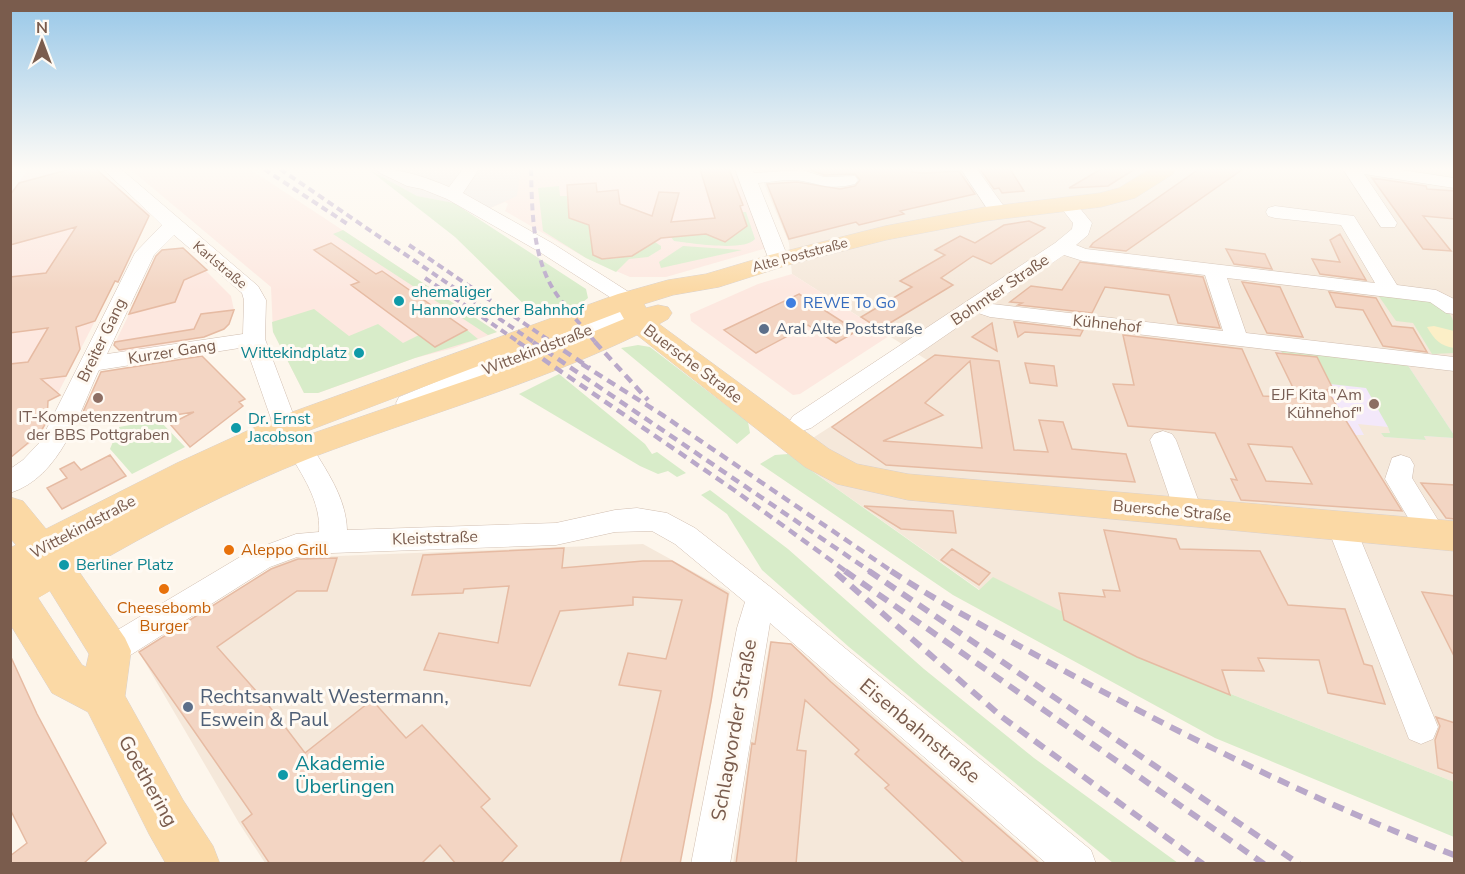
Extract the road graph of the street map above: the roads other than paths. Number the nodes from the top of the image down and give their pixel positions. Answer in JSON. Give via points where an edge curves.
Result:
{"nodes":[{"id":1,"x":156,"y":210,"type":"edge"},
{"id":2,"x":480,"y":210,"type":"edge"},
{"id":3,"x":760,"y":210,"type":"edge"},
{"id":4,"x":1018,"y":210,"type":"edge"},
{"id":5,"x":1072,"y":210,"type":"edge"},
{"id":6,"x":1379,"y":210,"type":"edge"},
{"id":7,"x":999,"y":212,"type":"joint"},
{"id":8,"x":1275,"y":212,"type":"dead end"},
{"id":9,"x":1388,"y":223,"type":"dead end"},
{"id":10,"x":173,"y":225,"type":"junction"},
{"id":11,"x":1062,"y":247,"type":"junction"},
{"id":12,"x":779,"y":260,"type":"junction"},
{"id":13,"x":1214,"y":270,"type":"junction"},
{"id":14,"x":1390,"y":290,"type":"junction"},
{"id":15,"x":978,"y":305,"type":"junction"},
{"id":16,"x":1455,"y":308,"type":"edge"},
{"id":17,"x":642,"y":312,"type":"junction"},
{"id":18,"x":254,"y":331,"type":"junction"},
{"id":19,"x":1236,"y":338,"type":"junction"},
{"id":20,"x":91,"y":364,"type":"junction"},
{"id":21,"x":1455,"y":364,"type":"edge"},
{"id":22,"x":802,"y":422,"type":"junction"},
{"id":23,"x":292,"y":438,"type":"junction"},
{"id":24,"x":1163,"y":440,"type":"dead end"},
{"id":25,"x":1401,"y":465,"type":"dead end"},
{"id":26,"x":10,"y":483,"type":"edge"},
{"id":27,"x":890,"y":485,"type":"junction"},
{"id":28,"x":10,"y":511,"type":"edge"},
{"id":29,"x":1189,"y":513,"type":"junction"},
{"id":30,"x":1341,"y":526,"type":"junction"},
{"id":31,"x":1443,"y":535,"type":"edge"},
{"id":32,"x":332,"y":542,"type":"junction"},
{"id":33,"x":21,"y":572,"type":"edge"},
{"id":34,"x":762,"y":598,"type":"junction"},
{"id":35,"x":110,"y":651,"type":"junction"},
{"id":36,"x":103,"y":698,"type":"junction"},
{"id":37,"x":1421,"y":727,"type":"dead end"},
{"id":38,"x":195,"y":864,"type":"edge"},
{"id":39,"x":710,"y":864,"type":"edge"},
{"id":40,"x":1077,"y":864,"type":"edge"}],
"edges":[{"from":1,"to":10,"type":"street","name":"Karlstraße"},
{"from":2,"to":17,"type":"street","via":[[545,246]]},
{"from":3,"to":12,"type":"street"},
{"from":4,"to":7,"type":"main road","name":"Alte Poststraße"},
{"from":5,"to":11,"type":"street","name":"Bohmter Straße","via":[[1083,223],[1081,231]]},
{"from":6,"to":9,"type":"street"},
{"from":7,"to":12,"type":"main road","name":"Alte Poststraße","via":[[885,233]]},
{"from":8,"to":14,"type":"street","via":[[1347,220]]},
{"from":10,"to":18,"type":"street","name":"Karlstraße","via":[[251,291],[255,300]]},
{"from":10,"to":20,"type":"street","name":"Breiter Gang","via":[[145,253]]},
{"from":11,"to":13,"type":"street","via":[[1083,255]]},
{"from":11,"to":15,"type":"street","name":"Bohmter Straße"},
{"from":12,"to":17,"type":"main road","name":"Alte Poststraße","via":[[710,281]]},
{"from":13,"to":14,"type":"street"},
{"from":13,"to":19,"type":"street"},
{"from":14,"to":16,"type":"street","via":[[1436,296]]},
{"from":15,"to":19,"type":"street","name":"Kühnehof","via":[[990,311]]},
{"from":15,"to":22,"type":"street","name":"Bohmter Straße"},
{"from":17,"to":22,"type":"main road","name":"Buersche Straße"},
{"from":17,"to":23,"type":"main road","name":"Wittekindstraße","via":[[494,383]]},
{"from":17,"to":23,"type":"main road","name":"Wittekindstraße","via":[[319,413]]},
{"from":17,"to":27,"type":"main road","name":"Buersche Straße","via":[[817,458],[849,474]]},
{"from":18,"to":20,"type":"street","name":"Kurzer Gang"},
{"from":18,"to":23,"type":"street"},
{"from":19,"to":21,"type":"street","name":"Kühnehof"},
{"from":20,"to":26,"type":"street","name":"Breiter Gang","via":[[50,447]]},
{"from":22,"to":27,"type":"main road","name":"Buersche Straße"},
{"from":23,"to":32,"type":"street","via":[[327,495],[335,525]]},
{"from":23,"to":33,"type":"main road","via":[[174,506]]},
{"from":24,"to":29,"type":"street"},
{"from":25,"to":31,"type":"street","via":[[1398,479]]},
{"from":27,"to":29,"type":"main road","name":"Buersche Straße"},
{"from":28,"to":33,"type":"main road"},
{"from":29,"to":30,"type":"main road","name":"Buersche Straße"},
{"from":30,"to":31,"type":"main road","name":"Buersche Straße"},
{"from":30,"to":37,"type":"street"},
{"from":32,"to":34,"type":"street","name":"Kleiststraße","via":[[556,534],[615,521],[657,521],[685,536]]},
{"from":32,"to":35,"type":"street","name":"Kleiststraße","via":[[296,546],[260,559]]},
{"from":33,"to":35,"type":"main road"},
{"from":33,"to":36,"type":"main road","via":[[67,679]]},
{"from":34,"to":39,"type":"street","name":"Schlagvorder Straße","via":[[753,628]]},
{"from":34,"to":40,"type":"street","name":"Eisenbahnstraße"},
{"from":35,"to":36,"type":"main road"},
{"from":36,"to":38,"type":"main road","name":"Goethering"}]}
